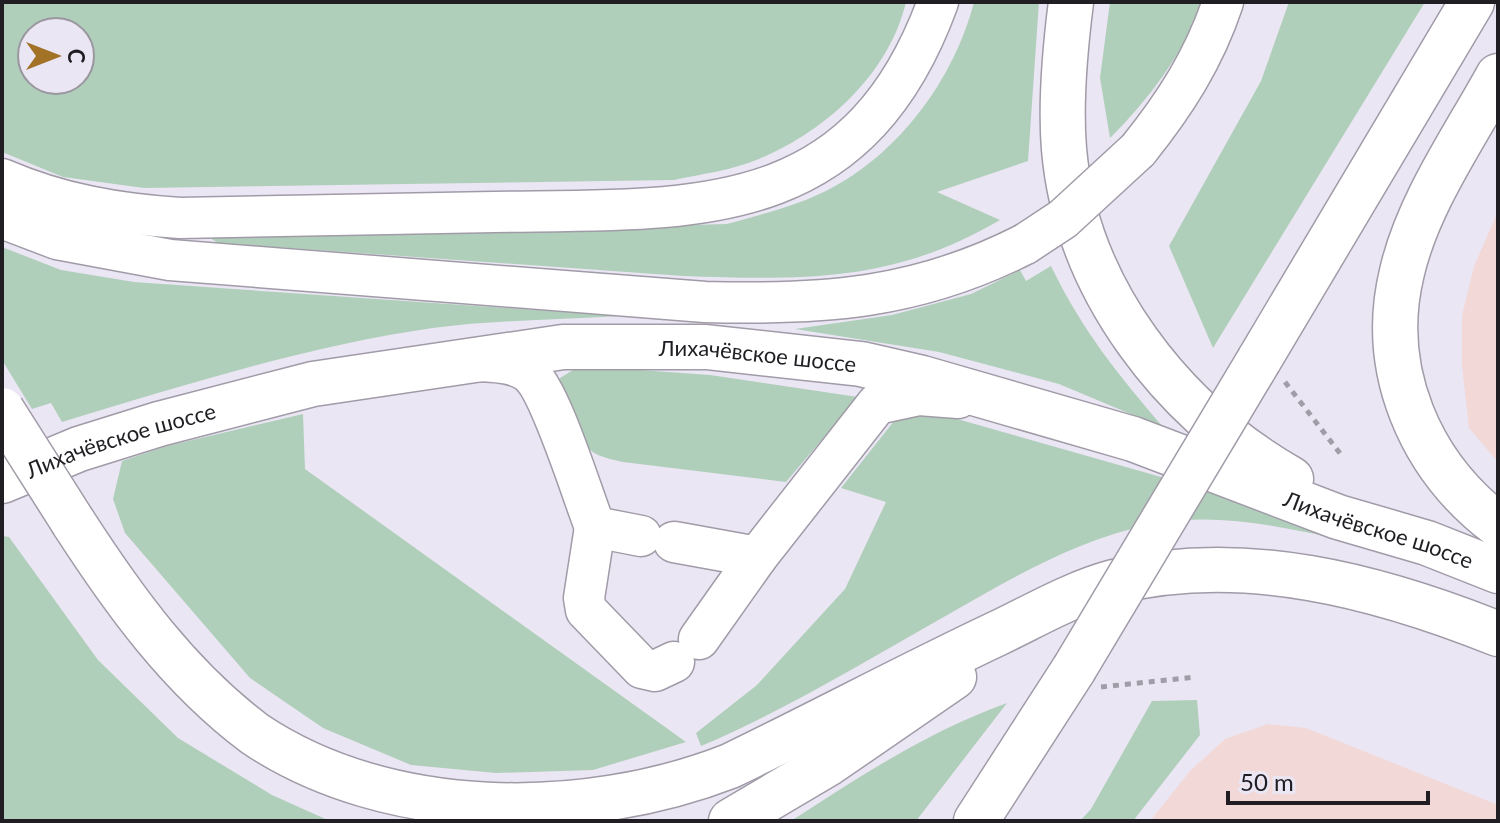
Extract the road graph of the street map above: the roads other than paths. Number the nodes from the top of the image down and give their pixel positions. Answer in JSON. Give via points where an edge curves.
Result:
{"nodes":[{"id":1,"x":938,"y":2,"type":"edge"},
{"id":2,"x":1071,"y":2,"type":"edge"},
{"id":3,"x":1223,"y":2,"type":"edge"},
{"id":4,"x":1472,"y":2,"type":"edge"},
{"id":5,"x":1498,"y":76,"type":"edge"},
{"id":6,"x":2,"y":179,"type":"edge"},
{"id":7,"x":2,"y":218,"type":"edge"},
{"id":8,"x":462,"y":359,"type":"junction"},
{"id":9,"x":998,"y":403,"type":"junction"},
{"id":10,"x":2,"y":410,"type":"edge"},
{"id":11,"x":2,"y":481,"type":"edge"},
{"id":12,"x":1498,"y":525,"type":"edge"},
{"id":13,"x":595,"y":527,"type":"junction"},
{"id":14,"x":1427,"y":543,"type":"junction"},
{"id":15,"x":757,"y":557,"type":"junction"},
{"id":16,"x":1498,"y":571,"type":"edge"},
{"id":17,"x":1064,"y":601,"type":"junction"},
{"id":18,"x":1498,"y":634,"type":"edge"},
{"id":19,"x":1009,"y":772,"type":"junction"},
{"id":20,"x":731,"y":821,"type":"edge"},
{"id":21,"x":959,"y":821,"type":"edge"},
{"id":22,"x":976,"y":821,"type":"edge"}],
"edges":[{"from":1,"to":6,"type":"street","via":[[902,82],[870,122],[826,159],[779,183],[732,198],[628,210],[180,218],[66,203]]},
{"from":2,"to":14,"type":"main road","via":[[1064,149],[1089,256],[1117,310],[1162,374],[1214,426],[1307,488]]},
{"from":3,"to":7,"type":"street","bridge":true,"via":[[1194,71],[1138,150],[1063,219],[1025,244],[914,289],[832,302],[705,302],[170,260],[57,239]]},
{"from":4,"to":19,"type":"main road","bridge":true,"via":[[1272,371],[1089,679]]},
{"from":5,"to":12,"type":"main road","via":[[1414,235],[1395,310],[1395,342],[1404,390],[1427,447],[1456,486]]},
{"from":8,"to":9,"type":"main road","name":"Лихачёвское шоссе","via":[[563,347],[706,347],[861,364]]},
{"from":8,"to":11,"type":"main road","name":"Лихачёвское шоссе","via":[[243,400],[79,449]]},
{"from":8,"to":13,"type":"street","via":[[508,363],[529,372],[543,392]]},
{"from":9,"to":14,"type":"main road","name":"Лихачёвское шоссе","via":[[1133,439],[1338,517]]},
{"from":9,"to":15,"type":"street","via":[[919,395],[877,404]]},
{"from":10,"to":17,"type":"main road","bridge":true,"via":[[115,587],[206,694],[298,761],[388,797],[448,809],[561,813],[661,793],[725,768]]},
{"from":13,"to":15,"type":"street"},
{"from":13,"to":15,"type":"street","via":[[586,610],[642,668],[655,671],[687,650]]},
{"from":14,"to":16,"type":"main road","name":"Лихачёвское шоссе"},
{"from":17,"to":18,"type":"main road","via":[[1112,583],[1169,573],[1283,574],[1399,598]]},
{"from":17,"to":20,"type":"main road","via":[[829,763]]},
{"from":19,"to":21,"type":"main road"},
{"from":19,"to":22,"type":"main road"}]}
